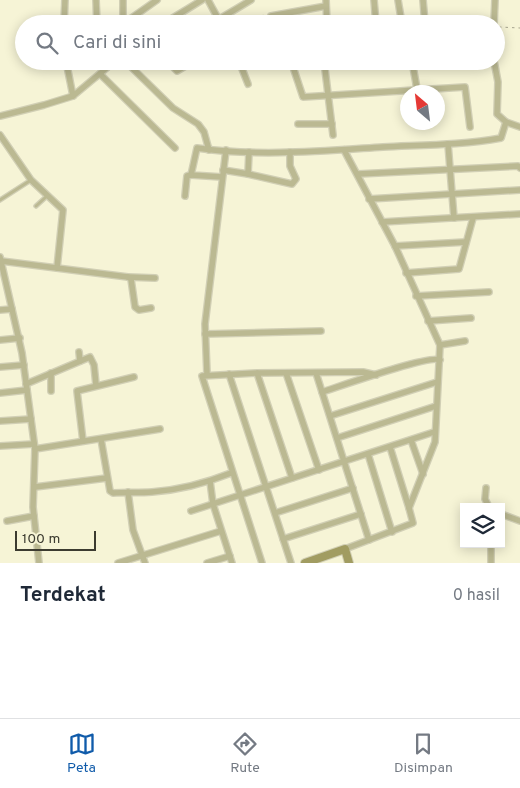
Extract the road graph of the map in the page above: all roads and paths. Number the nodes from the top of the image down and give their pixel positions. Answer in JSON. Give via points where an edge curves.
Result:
{"nodes":[{"id":1,"x":65,"y":0,"type":"edge"},
{"id":2,"x":96,"y":0,"type":"edge"},
{"id":3,"x":123,"y":0,"type":"edge"},
{"id":4,"x":145,"y":0,"type":"edge"},
{"id":5,"x":157,"y":0,"type":"edge"},
{"id":6,"x":202,"y":0,"type":"edge"},
{"id":7,"x":208,"y":0,"type":"edge"},
{"id":8,"x":251,"y":0,"type":"edge"},
{"id":9,"x":374,"y":0,"type":"edge"},
{"id":10,"x":398,"y":0,"type":"edge"},
{"id":11,"x":423,"y":0,"type":"edge"},
{"id":12,"x":495,"y":0,"type":"edge"},
{"id":13,"x":326,"y":3,"type":"edge"},
{"id":14,"x":145,"y":8,"type":"junction"},
{"id":15,"x":64,"y":15,"type":"edge"},
{"id":16,"x":96,"y":15,"type":"edge"},
{"id":17,"x":123,"y":15,"type":"edge"},
{"id":18,"x":135,"y":15,"type":"edge"},
{"id":19,"x":178,"y":15,"type":"edge"},
{"id":20,"x":217,"y":15,"type":"edge"},
{"id":21,"x":229,"y":15,"type":"edge"},
{"id":22,"x":275,"y":15,"type":"edge"},
{"id":23,"x":375,"y":15,"type":"edge"},
{"id":24,"x":400,"y":15,"type":"edge"},
{"id":25,"x":425,"y":15,"type":"edge"},
{"id":26,"x":494,"y":15,"type":"edge"},
{"id":27,"x":505,"y":27,"type":"edge"},
{"id":28,"x":520,"y":28,"type":"edge"},
{"id":29,"x":67,"y":70,"type":"edge"},
{"id":30,"x":105,"y":70,"type":"edge"},
{"id":31,"x":134,"y":70,"type":"edge"},
{"id":32,"x":243,"y":70,"type":"edge"},
{"id":33,"x":295,"y":70,"type":"edge"},
{"id":34,"x":325,"y":70,"type":"edge"},
{"id":35,"x":414,"y":70,"type":"edge"},
{"id":36,"x":496,"y":70,"type":"edge"},
{"id":37,"x":100,"y":74,"type":"junction"},
{"id":38,"x":248,"y":84,"type":"dead end"},
{"id":39,"x":417,"y":85,"type":"edge"},
{"id":40,"x":445,"y":88,"type":"edge"},
{"id":41,"x":400,"y":90,"type":"edge"},
{"id":42,"x":73,"y":96,"type":"junction"},
{"id":43,"x":328,"y":96,"type":"junction"},
{"id":44,"x":0,"y":116,"type":"edge"},
{"id":45,"x":506,"y":122,"type":"junction"},
{"id":46,"x":298,"y":124,"type":"dead end"},
{"id":47,"x":332,"y":124,"type":"junction"},
{"id":48,"x":470,"y":127,"type":"dead end"},
{"id":49,"x":520,"y":127,"type":"edge"},
{"id":50,"x":333,"y":134,"type":"dead end"},
{"id":51,"x":0,"y":135,"type":"edge"},
{"id":52,"x":448,"y":144,"type":"junction"},
{"id":53,"x":175,"y":148,"type":"dead end"},
{"id":54,"x":209,"y":150,"type":"junction"},
{"id":55,"x":226,"y":150,"type":"junction"},
{"id":56,"x":344,"y":150,"type":"junction"},
{"id":57,"x":249,"y":152,"type":"junction"},
{"id":58,"x":290,"y":152,"type":"junction"},
{"id":59,"x":450,"y":168,"type":"junction"},
{"id":60,"x":520,"y":168,"type":"edge"},
{"id":61,"x":223,"y":170,"type":"junction"},
{"id":62,"x":248,"y":174,"type":"junction"},
{"id":63,"x":358,"y":174,"type":"junction"},
{"id":64,"x":191,"y":175,"type":"junction"},
{"id":65,"x":222,"y":178,"type":"junction"},
{"id":66,"x":31,"y":180,"type":"junction"},
{"id":67,"x":520,"y":190,"type":"edge"},
{"id":68,"x":452,"y":194,"type":"junction"},
{"id":69,"x":47,"y":196,"type":"junction"},
{"id":70,"x":185,"y":196,"type":"dead end"},
{"id":71,"x":0,"y":200,"type":"edge"},
{"id":72,"x":369,"y":200,"type":"junction"},
{"id":73,"x":36,"y":206,"type":"dead end"},
{"id":74,"x":520,"y":214,"type":"edge"},
{"id":75,"x":454,"y":218,"type":"junction"},
{"id":76,"x":473,"y":218,"type":"junction"},
{"id":77,"x":382,"y":222,"type":"junction"},
{"id":78,"x":466,"y":242,"type":"junction"},
{"id":79,"x":395,"y":246,"type":"junction"},
{"id":80,"x":0,"y":259,"type":"edge"},
{"id":81,"x":57,"y":268,"type":"junction"},
{"id":82,"x":406,"y":273,"type":"junction"},
{"id":83,"x":128,"y":277,"type":"junction"},
{"id":84,"x":155,"y":278,"type":"dead end"},
{"id":85,"x":488,"y":292,"type":"dead end"},
{"id":86,"x":416,"y":296,"type":"junction"},
{"id":87,"x":151,"y":308,"type":"dead end"},
{"id":88,"x":12,"y":309,"type":"junction"},
{"id":89,"x":0,"y":310,"type":"edge"},
{"id":90,"x":470,"y":318,"type":"dead end"},
{"id":91,"x":428,"y":321,"type":"junction"},
{"id":92,"x":321,"y":331,"type":"dead end"},
{"id":93,"x":205,"y":334,"type":"junction"},
{"id":94,"x":20,"y":338,"type":"junction"},
{"id":95,"x":0,"y":340,"type":"edge"},
{"id":96,"x":464,"y":341,"type":"dead end"},
{"id":97,"x":440,"y":345,"type":"junction"},
{"id":98,"x":79,"y":352,"type":"dead end"},
{"id":99,"x":440,"y":360,"type":"junction"},
{"id":100,"x":80,"y":361,"type":"junction"},
{"id":101,"x":24,"y":365,"type":"junction"},
{"id":102,"x":0,"y":367,"type":"edge"},
{"id":103,"x":51,"y":373,"type":"junction"},
{"id":104,"x":257,"y":373,"type":"junction"},
{"id":105,"x":286,"y":373,"type":"junction"},
{"id":106,"x":316,"y":373,"type":"junction"},
{"id":107,"x":207,"y":374,"type":"junction"},
{"id":108,"x":229,"y":374,"type":"junction"},
{"id":109,"x":376,"y":375,"type":"junction"},
{"id":110,"x":134,"y":377,"type":"dead end"},
{"id":111,"x":437,"y":382,"type":"junction"},
{"id":112,"x":96,"y":386,"type":"junction"},
{"id":113,"x":26,"y":387,"type":"junction"},
{"id":114,"x":51,"y":391,"type":"dead end"},
{"id":115,"x":322,"y":392,"type":"junction"},
{"id":116,"x":0,"y":393,"type":"edge"},
{"id":117,"x":436,"y":406,"type":"junction"},
{"id":118,"x":330,"y":416,"type":"junction"},
{"id":119,"x":30,"y":418,"type":"junction"},
{"id":120,"x":0,"y":421,"type":"edge"},
{"id":121,"x":160,"y":429,"type":"dead end"},
{"id":122,"x":434,"y":432,"type":"junction"},
{"id":123,"x":337,"y":438,"type":"junction"},
{"id":124,"x":101,"y":440,"type":"junction"},
{"id":125,"x":411,"y":440,"type":"junction"},
{"id":126,"x":83,"y":441,"type":"junction"},
{"id":127,"x":0,"y":446,"type":"edge"},
{"id":128,"x":34,"y":446,"type":"junction"},
{"id":129,"x":390,"y":447,"type":"junction"},
{"id":130,"x":368,"y":454,"type":"junction"},
{"id":131,"x":344,"y":461,"type":"junction"},
{"id":132,"x":319,"y":470,"type":"junction"},
{"id":133,"x":231,"y":473,"type":"junction"},
{"id":134,"x":423,"y":474,"type":"junction"},
{"id":135,"x":107,"y":478,"type":"junction"},
{"id":136,"x":292,"y":478,"type":"junction"},
{"id":137,"x":210,"y":481,"type":"junction"},
{"id":138,"x":35,"y":487,"type":"junction"},
{"id":139,"x":267,"y":487,"type":"junction"},
{"id":140,"x":353,"y":488,"type":"junction"},
{"id":141,"x":486,"y":488,"type":"dead end"},
{"id":142,"x":128,"y":492,"type":"junction"},
{"id":143,"x":239,"y":495,"type":"junction"},
{"id":144,"x":486,"y":503,"type":"edge"},
{"id":145,"x":213,"y":504,"type":"junction"},
{"id":146,"x":409,"y":508,"type":"junction"},
{"id":147,"x":191,"y":511,"type":"dead end"},
{"id":148,"x":275,"y":513,"type":"junction"},
{"id":149,"x":361,"y":514,"type":"junction"},
{"id":150,"x":505,"y":515,"type":"edge"},
{"id":151,"x":34,"y":516,"type":"junction"},
{"id":152,"x":7,"y":521,"type":"dead end"},
{"id":153,"x":520,"y":521,"type":"edge"},
{"id":154,"x":222,"y":531,"type":"junction"},
{"id":155,"x":392,"y":532,"type":"junction"},
{"id":156,"x":283,"y":539,"type":"junction"},
{"id":157,"x":369,"y":540,"type":"junction"},
{"id":158,"x":491,"y":548,"type":"edge"},
{"id":159,"x":345,"y":549,"type":"junction"},
{"id":160,"x":142,"y":556,"type":"junction"},
{"id":161,"x":230,"y":556,"type":"junction"},
{"id":162,"x":319,"y":561,"type":"edge"},
{"id":163,"x":39,"y":563,"type":"edge"},
{"id":164,"x":118,"y":563,"type":"edge"},
{"id":165,"x":145,"y":563,"type":"edge"},
{"id":166,"x":207,"y":563,"type":"edge"},
{"id":167,"x":232,"y":563,"type":"edge"},
{"id":168,"x":262,"y":563,"type":"edge"},
{"id":169,"x":291,"y":563,"type":"edge"},
{"id":170,"x":305,"y":563,"type":"edge"},
{"id":171,"x":349,"y":563,"type":"edge"},
{"id":172,"x":491,"y":563,"type":"edge"}],
"edges":[{"from":1,"to":15,"type":"street"},
{"from":2,"to":16,"type":"street"},
{"from":3,"to":17,"type":"street"},
{"from":4,"to":14,"type":"street"},
{"from":5,"to":14,"type":"street"},
{"from":6,"to":19,"type":"street"},
{"from":7,"to":20,"type":"street"},
{"from":8,"to":21,"type":"street"},
{"from":9,"to":23,"type":"street"},
{"from":10,"to":24,"type":"street"},
{"from":11,"to":25,"type":"street"},
{"from":12,"to":26,"type":"street"},
{"from":13,"to":22,"type":"street"},
{"from":14,"to":18,"type":"street"},
{"from":27,"to":28,"type":"path"},
{"from":29,"to":42,"type":"street"},
{"from":30,"to":37,"type":"street"},
{"from":31,"to":54,"type":"street","via":[[173,108],[198,124]]},
{"from":32,"to":38,"type":"street"},
{"from":33,"to":43,"type":"street","via":[[303,97]]},
{"from":34,"to":43,"type":"street"},
{"from":35,"to":39,"type":"street"},
{"from":36,"to":45,"type":"street","via":[[497,114]]},
{"from":37,"to":42,"type":"street"},
{"from":37,"to":53,"type":"street"},
{"from":40,"to":48,"type":"street","via":[[465,87]]},
{"from":41,"to":43,"type":"street"},
{"from":42,"to":44,"type":"street"},
{"from":43,"to":47,"type":"street"},
{"from":45,"to":49,"type":"street"},
{"from":45,"to":52,"type":"street","via":[[501,138]]},
{"from":46,"to":47,"type":"street"},
{"from":47,"to":50,"type":"street"},
{"from":51,"to":66,"type":"street"},
{"from":52,"to":56,"type":"street"},
{"from":52,"to":59,"type":"street"},
{"from":54,"to":55,"type":"street"},
{"from":54,"to":64,"type":"street","via":[[196,148]]},
{"from":55,"to":57,"type":"street"},
{"from":55,"to":61,"type":"street"},
{"from":56,"to":58,"type":"street"},
{"from":56,"to":63,"type":"street"},
{"from":57,"to":58,"type":"street"},
{"from":57,"to":62,"type":"street"},
{"from":58,"to":62,"type":"street","via":[[290,166],[296,179],[292,184]]},
{"from":59,"to":60,"type":"street"},
{"from":59,"to":63,"type":"street"},
{"from":59,"to":68,"type":"street"},
{"from":61,"to":62,"type":"street"},
{"from":61,"to":65,"type":"street"},
{"from":63,"to":72,"type":"street"},
{"from":64,"to":65,"type":"street"},
{"from":64,"to":70,"type":"street","via":[[188,176]]},
{"from":65,"to":93,"type":"street"},
{"from":66,"to":69,"type":"street"},
{"from":66,"to":71,"type":"lane"},
{"from":67,"to":68,"type":"street"},
{"from":68,"to":72,"type":"street"},
{"from":68,"to":75,"type":"street"},
{"from":69,"to":73,"type":"lane"},
{"from":69,"to":81,"type":"street","via":[[63,210]]},
{"from":72,"to":77,"type":"street"},
{"from":74,"to":76,"type":"street"},
{"from":75,"to":76,"type":"street"},
{"from":75,"to":77,"type":"street"},
{"from":76,"to":78,"type":"street"},
{"from":77,"to":79,"type":"street"},
{"from":78,"to":79,"type":"street"},
{"from":78,"to":82,"type":"street","via":[[459,269]]},
{"from":79,"to":82,"type":"street"},
{"from":80,"to":81,"type":"street"},
{"from":80,"to":88,"type":"street"},
{"from":81,"to":83,"type":"street"},
{"from":82,"to":86,"type":"street"},
{"from":83,"to":84,"type":"street"},
{"from":83,"to":87,"type":"street","via":[[136,309]]},
{"from":85,"to":86,"type":"street"},
{"from":86,"to":91,"type":"street"},
{"from":88,"to":89,"type":"street"},
{"from":88,"to":94,"type":"street"},
{"from":90,"to":91,"type":"street"},
{"from":91,"to":97,"type":"street"},
{"from":92,"to":93,"type":"street"},
{"from":93,"to":107,"type":"street"},
{"from":94,"to":95,"type":"street"},
{"from":94,"to":101,"type":"street"},
{"from":96,"to":97,"type":"street"},
{"from":97,"to":99,"type":"street"},
{"from":98,"to":100,"type":"street"},
{"from":99,"to":109,"type":"street","via":[[432,358]]},
{"from":99,"to":111,"type":"street"},
{"from":100,"to":103,"type":"street"},
{"from":100,"to":112,"type":"street","via":[[90,357],[93,360]]},
{"from":101,"to":102,"type":"street"},
{"from":101,"to":113,"type":"street"},
{"from":103,"to":113,"type":"street"},
{"from":103,"to":114,"type":"street"},
{"from":104,"to":105,"type":"street"},
{"from":104,"to":108,"type":"street"},
{"from":104,"to":136,"type":"street"},
{"from":105,"to":106,"type":"street"},
{"from":105,"to":132,"type":"street"},
{"from":106,"to":109,"type":"street","via":[[363,372]]},
{"from":106,"to":115,"type":"street"},
{"from":107,"to":108,"type":"street"},
{"from":107,"to":133,"type":"street","via":[[202,377]]},
{"from":108,"to":139,"type":"street"},
{"from":109,"to":115,"type":"street"},
{"from":110,"to":112,"type":"street"},
{"from":111,"to":117,"type":"street"},
{"from":111,"to":118,"type":"street"},
{"from":112,"to":126,"type":"street","via":[[82,388],[76,394]]},
{"from":113,"to":116,"type":"street"},
{"from":113,"to":119,"type":"street"},
{"from":115,"to":118,"type":"street"},
{"from":117,"to":122,"type":"street"},
{"from":117,"to":123,"type":"street"},
{"from":118,"to":123,"type":"street"},
{"from":119,"to":120,"type":"street"},
{"from":119,"to":128,"type":"street"},
{"from":121,"to":124,"type":"street"},
{"from":122,"to":125,"type":"street"},
{"from":122,"to":134,"type":"street","via":[[434,446]]},
{"from":123,"to":131,"type":"street"},
{"from":124,"to":126,"type":"street"},
{"from":124,"to":135,"type":"street"},
{"from":125,"to":129,"type":"street"},
{"from":125,"to":134,"type":"street"},
{"from":126,"to":128,"type":"street"},
{"from":127,"to":128,"type":"street"},
{"from":128,"to":138,"type":"street"},
{"from":129,"to":130,"type":"street"},
{"from":129,"to":146,"type":"street"},
{"from":130,"to":131,"type":"street"},
{"from":130,"to":155,"type":"street"},
{"from":131,"to":132,"type":"street"},
{"from":131,"to":140,"type":"street"},
{"from":132,"to":136,"type":"street"},
{"from":133,"to":137,"type":"street"},
{"from":133,"to":143,"type":"street"},
{"from":134,"to":146,"type":"street"},
{"from":135,"to":138,"type":"street"},
{"from":135,"to":142,"type":"street","via":[[110,493]]},
{"from":136,"to":139,"type":"street"},
{"from":137,"to":142,"type":"street","via":[[152,492]]},
{"from":137,"to":145,"type":"street"},
{"from":138,"to":151,"type":"street"},
{"from":139,"to":143,"type":"street"},
{"from":139,"to":148,"type":"street"},
{"from":140,"to":148,"type":"street"},
{"from":140,"to":149,"type":"street"},
{"from":141,"to":144,"type":"street"},
{"from":142,"to":160,"type":"street","via":[[133,530]]},
{"from":143,"to":145,"type":"street"},
{"from":143,"to":168,"type":"street"},
{"from":145,"to":147,"type":"street"},
{"from":145,"to":154,"type":"street"},
{"from":146,"to":155,"type":"street","via":[[412,524]]},
{"from":148,"to":156,"type":"street"},
{"from":149,"to":156,"type":"street"},
{"from":149,"to":157,"type":"street"},
{"from":150,"to":153,"type":"street"},
{"from":151,"to":152,"type":"street"},
{"from":151,"to":163,"type":"street"},
{"from":154,"to":160,"type":"street"},
{"from":154,"to":161,"type":"street"},
{"from":155,"to":157,"type":"street"},
{"from":156,"to":169,"type":"street"},
{"from":157,"to":159,"type":"street"},
{"from":158,"to":172,"type":"street"},
{"from":159,"to":162,"type":"street"},
{"from":159,"to":171,"type":"street"},
{"from":160,"to":164,"type":"street"},
{"from":160,"to":165,"type":"street"},
{"from":161,"to":166,"type":"street"},
{"from":161,"to":167,"type":"street"},
{"from":162,"to":170,"type":"street"}]}
